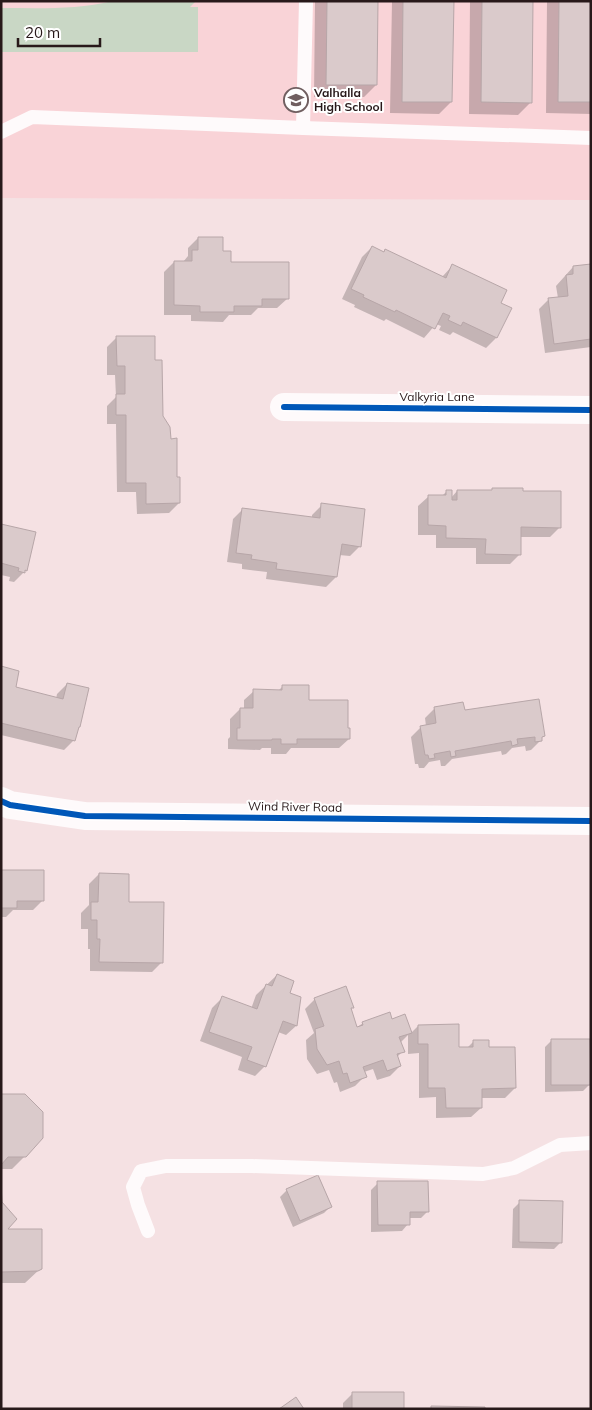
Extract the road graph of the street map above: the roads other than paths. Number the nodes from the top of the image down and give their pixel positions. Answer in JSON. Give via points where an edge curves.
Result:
{"nodes":[{"id":1,"x":306,"y":1,"type":"edge"},
{"id":2,"x":303,"y":128,"type":"junction"},
{"id":3,"x":1,"y":132,"type":"edge"},
{"id":4,"x":591,"y":138,"type":"edge"},
{"id":5,"x":284,"y":407,"type":"dead end"},
{"id":6,"x":591,"y":410,"type":"edge"},
{"id":7,"x":1,"y":801,"type":"edge"},
{"id":8,"x":591,"y":821,"type":"edge"},
{"id":9,"x":591,"y":1143,"type":"edge"},
{"id":10,"x":148,"y":1230,"type":"dead end"}],
"edges":[{"from":1,"to":2,"type":"lane"},
{"from":2,"to":3,"type":"lane","via":[[32,118]]},
{"from":2,"to":4,"type":"lane"},
{"from":5,"to":6,"type":"street","name":"Valkyria Lane"},
{"from":7,"to":8,"type":"street","name":"Wind River Road","via":[[85,816]]},
{"from":9,"to":10,"type":"lane","via":[[560,1145],[514,1168],[483,1174],[166,1166],[141,1171],[133,1187]]}]}
